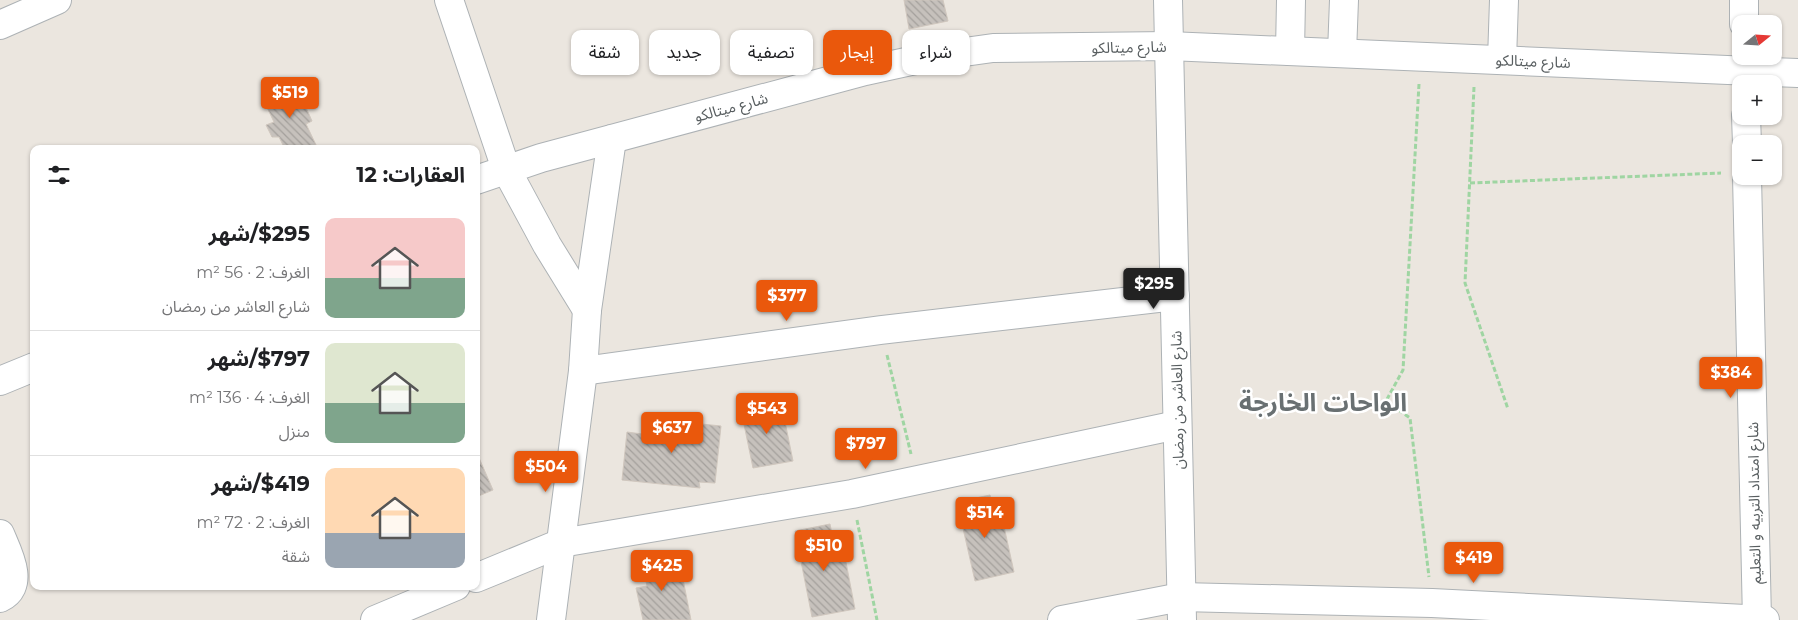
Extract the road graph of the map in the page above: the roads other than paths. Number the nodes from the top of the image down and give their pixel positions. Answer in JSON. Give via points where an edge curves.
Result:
{"nodes":[{"id":1,"x":56,"y":0,"type":"edge"},
{"id":2,"x":449,"y":0,"type":"edge"},
{"id":3,"x":1168,"y":0,"type":"edge"},
{"id":4,"x":1291,"y":0,"type":"edge"},
{"id":5,"x":1344,"y":0,"type":"edge"},
{"id":6,"x":1504,"y":0,"type":"edge"},
{"id":7,"x":1744,"y":0,"type":"edge"},
{"id":8,"x":1744,"y":15,"type":"edge"},
{"id":9,"x":0,"y":25,"type":"edge"},
{"id":10,"x":1169,"y":46,"type":"junction"},
{"id":11,"x":1290,"y":51,"type":"junction"},
{"id":12,"x":1342,"y":53,"type":"junction"},
{"id":13,"x":1502,"y":60,"type":"junction"},
{"id":14,"x":1745,"y":70,"type":"edge"},
{"id":15,"x":1798,"y":73,"type":"edge"},
{"id":16,"x":612,"y":138,"type":"junction"},
{"id":17,"x":506,"y":169,"type":"junction"},
{"id":18,"x":480,"y":179,"type":"edge"},
{"id":19,"x":1735,"y":185,"type":"edge"},
{"id":20,"x":1174,"y":296,"type":"junction"},
{"id":21,"x":587,"y":310,"type":"junction"},
{"id":22,"x":30,"y":369,"type":"edge"},
{"id":23,"x":583,"y":370,"type":"junction"},
{"id":24,"x":0,"y":382,"type":"edge"},
{"id":25,"x":1177,"y":425,"type":"junction"},
{"id":26,"x":0,"y":534,"type":"edge"},
{"id":27,"x":561,"y":543,"type":"junction"},
{"id":28,"x":480,"y":576,"type":"edge"},
{"id":29,"x":447,"y":590,"type":"edge"},
{"id":30,"x":0,"y":598,"type":"edge"},
{"id":31,"x":1181,"y":608,"type":"edge"},
{"id":32,"x":376,"y":620,"type":"edge"},
{"id":33,"x":551,"y":620,"type":"edge"},
{"id":34,"x":1062,"y":620,"type":"edge"},
{"id":35,"x":1757,"y":620,"type":"edge"},
{"id":36,"x":1765,"y":620,"type":"edge"}],
"edges":[{"from":1,"to":9,"type":"street"},
{"from":2,"to":17,"type":"street"},
{"from":3,"to":10,"type":"street","name":"شارع العاشر من رمضان"},
{"from":4,"to":11,"type":"street"},
{"from":5,"to":12,"type":"street"},
{"from":6,"to":13,"type":"street"},
{"from":7,"to":8,"type":"street"},
{"from":10,"to":11,"type":"street","name":"شارع ميتالكو"},
{"from":10,"to":16,"type":"street","name":"شارع ميتالكو","via":[[993,48],[929,57]]},
{"from":10,"to":20,"type":"street","name":"شارع العاشر من رمضان"},
{"from":11,"to":12,"type":"street","name":"شارع ميتالكو"},
{"from":12,"to":13,"type":"street","name":"شارع ميتالكو"},
{"from":13,"to":14,"type":"street","name":"شارع ميتالكو"},
{"from":14,"to":15,"type":"street","name":"شارع ميتالكو"},
{"from":16,"to":17,"type":"street","name":"شارع ميتالكو"},
{"from":16,"to":21,"type":"street"},
{"from":17,"to":18,"type":"street","name":"شارع ميتالكو"},
{"from":17,"to":21,"type":"street"},
{"from":19,"to":35,"type":"street","name":"شارع امتداد التربيه و التعليم"},
{"from":20,"to":23,"type":"street","via":[[882,330]]},
{"from":20,"to":25,"type":"street","name":"شارع العاشر من رمضان"},
{"from":21,"to":23,"type":"street"},
{"from":22,"to":24,"type":"street"},
{"from":23,"to":27,"type":"street"},
{"from":25,"to":27,"type":"street","via":[[852,494]]},
{"from":25,"to":31,"type":"street","name":"شارع العاشر من رمضان"},
{"from":26,"to":30,"type":"street","via":[[12,562],[14,580],[10,591]]},
{"from":27,"to":28,"type":"street"},
{"from":27,"to":33,"type":"street"},
{"from":29,"to":32,"type":"street"},
{"from":31,"to":34,"type":"street"},
{"from":31,"to":35,"type":"street","via":[[1432,603]]},
{"from":35,"to":36,"type":"street"}]}
